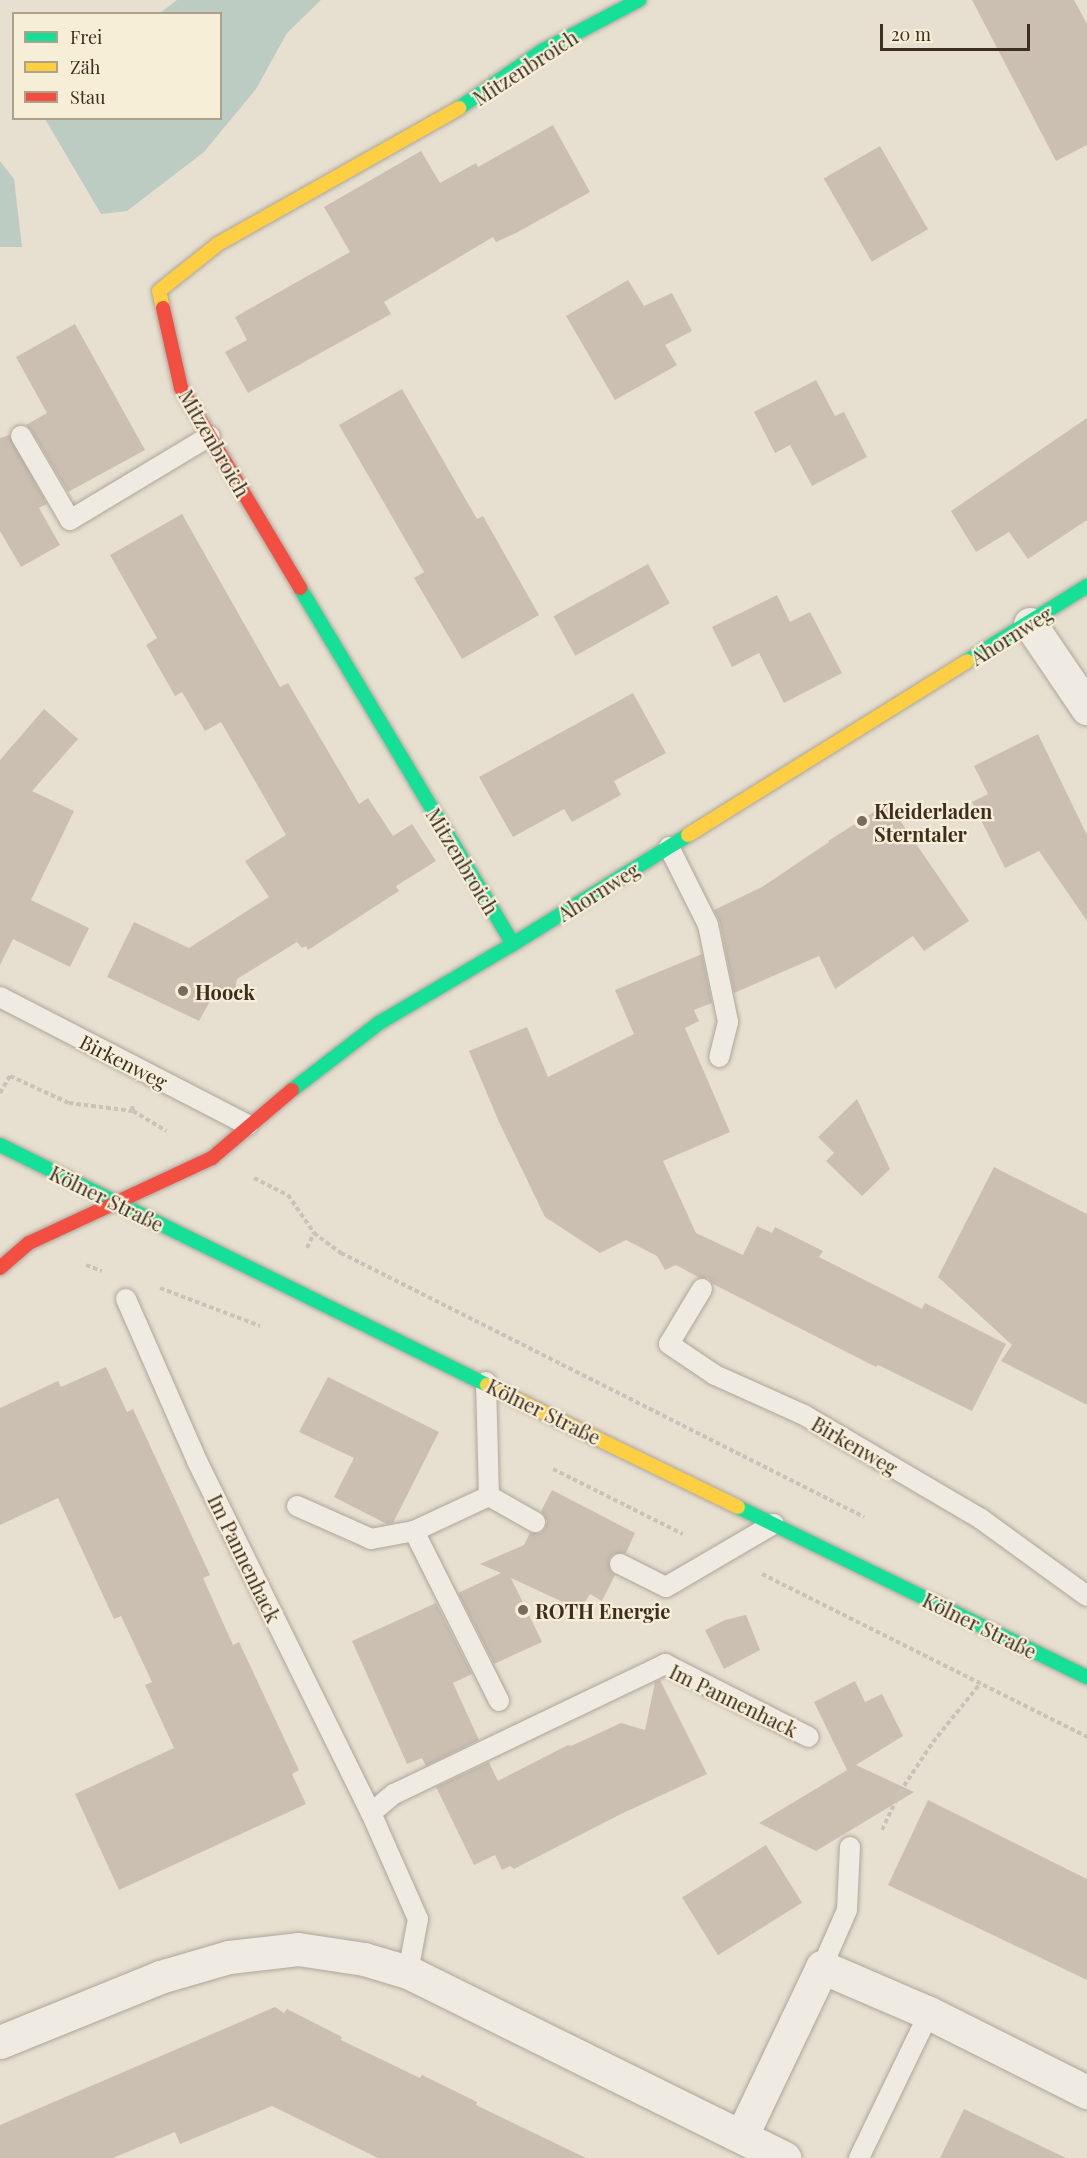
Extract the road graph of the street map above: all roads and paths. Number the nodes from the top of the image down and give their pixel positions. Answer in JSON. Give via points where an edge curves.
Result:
{"nodes":[{"id":1,"x":639,"y":0,"type":"edge"},
{"id":2,"x":21,"y":436,"type":"dead end"},
{"id":3,"x":210,"y":436,"type":"junction"},
{"id":4,"x":1087,"y":586,"type":"edge"},
{"id":5,"x":1030,"y":624,"type":"junction"},
{"id":6,"x":1087,"y":708,"type":"edge"},
{"id":7,"x":669,"y":847,"type":"junction"},
{"id":8,"x":513,"y":944,"type":"junction"},
{"id":9,"x":0,"y":997,"type":"edge"},
{"id":10,"x":719,"y":1057,"type":"dead end"},
{"id":11,"x":0,"y":1093,"type":"edge"},
{"id":12,"x":133,"y":1111,"type":"dead end"},
{"id":13,"x":248,"y":1125,"type":"junction"},
{"id":14,"x":0,"y":1145,"type":"edge"},
{"id":15,"x":212,"y":1158,"type":"junction"},
{"id":16,"x":115,"y":1204,"type":"junction"},
{"id":17,"x":29,"y":1243,"type":"junction"},
{"id":18,"x":0,"y":1268,"type":"edge"},
{"id":19,"x":109,"y":1274,"type":"dead end"},
{"id":20,"x":153,"y":1286,"type":"dead end"},
{"id":21,"x":702,"y":1289,"type":"dead end"},
{"id":22,"x":126,"y":1299,"type":"dead end"},
{"id":23,"x":262,"y":1327,"type":"dead end"},
{"id":24,"x":486,"y":1382,"type":"junction"},
{"id":25,"x":552,"y":1468,"type":"dead end"},
{"id":26,"x":489,"y":1497,"type":"junction"},
{"id":27,"x":297,"y":1506,"type":"dead end"},
{"id":28,"x":866,"y":1518,"type":"dead end"},
{"id":29,"x":535,"y":1522,"type":"dead end"},
{"id":30,"x":774,"y":1524,"type":"junction"},
{"id":31,"x":414,"y":1531,"type":"junction"},
{"id":32,"x":723,"y":1554,"type":"junction"},
{"id":33,"x":621,"y":1564,"type":"dead end"},
{"id":34,"x":1087,"y":1596,"type":"edge"},
{"id":35,"x":1087,"y":1677,"type":"edge"},
{"id":36,"x":979,"y":1684,"type":"junction"},
{"id":37,"x":499,"y":1701,"type":"dead end"},
{"id":38,"x":809,"y":1737,"type":"dead end"},
{"id":39,"x":1087,"y":1737,"type":"edge"},
{"id":40,"x":371,"y":1813,"type":"junction"},
{"id":41,"x":878,"y":1840,"type":"dead end"},
{"id":42,"x":850,"y":1847,"type":"dead end"},
{"id":43,"x":822,"y":1967,"type":"junction"},
{"id":44,"x":408,"y":1972,"type":"junction"},
{"id":45,"x":929,"y":2013,"type":"junction"},
{"id":46,"x":0,"y":2042,"type":"edge"},
{"id":47,"x":1087,"y":2092,"type":"edge"},
{"id":48,"x":741,"y":2135,"type":"junction"},
{"id":49,"x":785,"y":2158,"type":"edge"},
{"id":50,"x":860,"y":2158,"type":"edge"}],
"edges":[{"from":1,"to":3,"type":"street","name":"Mitzenbroich","via":[[542,51],[474,100],[218,244],[159,291],[181,388]]},
{"from":2,"to":3,"type":"lane","via":[[70,520]]},
{"from":3,"to":8,"type":"street","name":"Mitzenbroich"},
{"from":4,"to":5,"type":"street","name":"Ahornweg"},
{"from":5,"to":6,"type":"street"},
{"from":5,"to":7,"type":"street","name":"Ahornweg"},
{"from":7,"to":8,"type":"street","name":"Ahornweg"},
{"from":7,"to":10,"type":"lane","via":[[708,925],[728,1022]]},
{"from":8,"to":13,"type":"street","name":"Ahornweg","via":[[380,1023]]},
{"from":9,"to":13,"type":"lane","name":"Birkenweg"},
{"from":11,"to":12,"type":"path","via":[[10,1076],[69,1103]]},
{"from":13,"to":15,"type":"street","name":"Ahornweg"},
{"from":14,"to":16,"type":"street","name":"Kölner Straße"},
{"from":15,"to":16,"type":"street","name":"Ahornweg"},
{"from":15,"to":28,"type":"path","via":[[288,1195],[314,1233],[341,1254]]},
{"from":16,"to":17,"type":"street","name":"Ahornweg"},
{"from":16,"to":24,"type":"street","name":"Kölner Straße"},
{"from":17,"to":18,"type":"street","name":"Ahornweg"},
{"from":17,"to":19,"type":"path"},
{"from":20,"to":23,"type":"path"},
{"from":21,"to":34,"type":"lane","name":"Birkenweg","via":[[669,1344],[715,1375],[804,1415],[981,1519]]},
{"from":22,"to":40,"type":"lane","name":"Im Pannenhack","via":[[197,1461]]},
{"from":24,"to":26,"type":"lane"},
{"from":24,"to":30,"type":"street","name":"Kölner Straße"},
{"from":25,"to":32,"type":"path"},
{"from":26,"to":29,"type":"lane"},
{"from":26,"to":31,"type":"lane"},
{"from":27,"to":31,"type":"lane","via":[[370,1539]]},
{"from":30,"to":32,"type":"lane"},
{"from":30,"to":35,"type":"street","name":"Kölner Straße"},
{"from":31,"to":37,"type":"lane"},
{"from":32,"to":33,"type":"lane","via":[[666,1587]]},
{"from":32,"to":36,"type":"path"},
{"from":36,"to":39,"type":"path"},
{"from":36,"to":41,"type":"path","via":[[900,1792]]},
{"from":38,"to":40,"type":"lane","name":"Im Pannenhack","via":[[665,1664],[394,1794]]},
{"from":40,"to":44,"type":"lane","name":"Im Pannenhack","via":[[418,1919]]},
{"from":42,"to":43,"type":"lane","via":[[847,1910]]},
{"from":43,"to":45,"type":"street"},
{"from":43,"to":48,"type":"street"},
{"from":44,"to":46,"type":"street","via":[[364,1959],[298,1949],[230,1957],[160,1977]]},
{"from":44,"to":48,"type":"street"},
{"from":45,"to":47,"type":"street"},
{"from":45,"to":50,"type":"lane"},
{"from":48,"to":49,"type":"street"}]}
